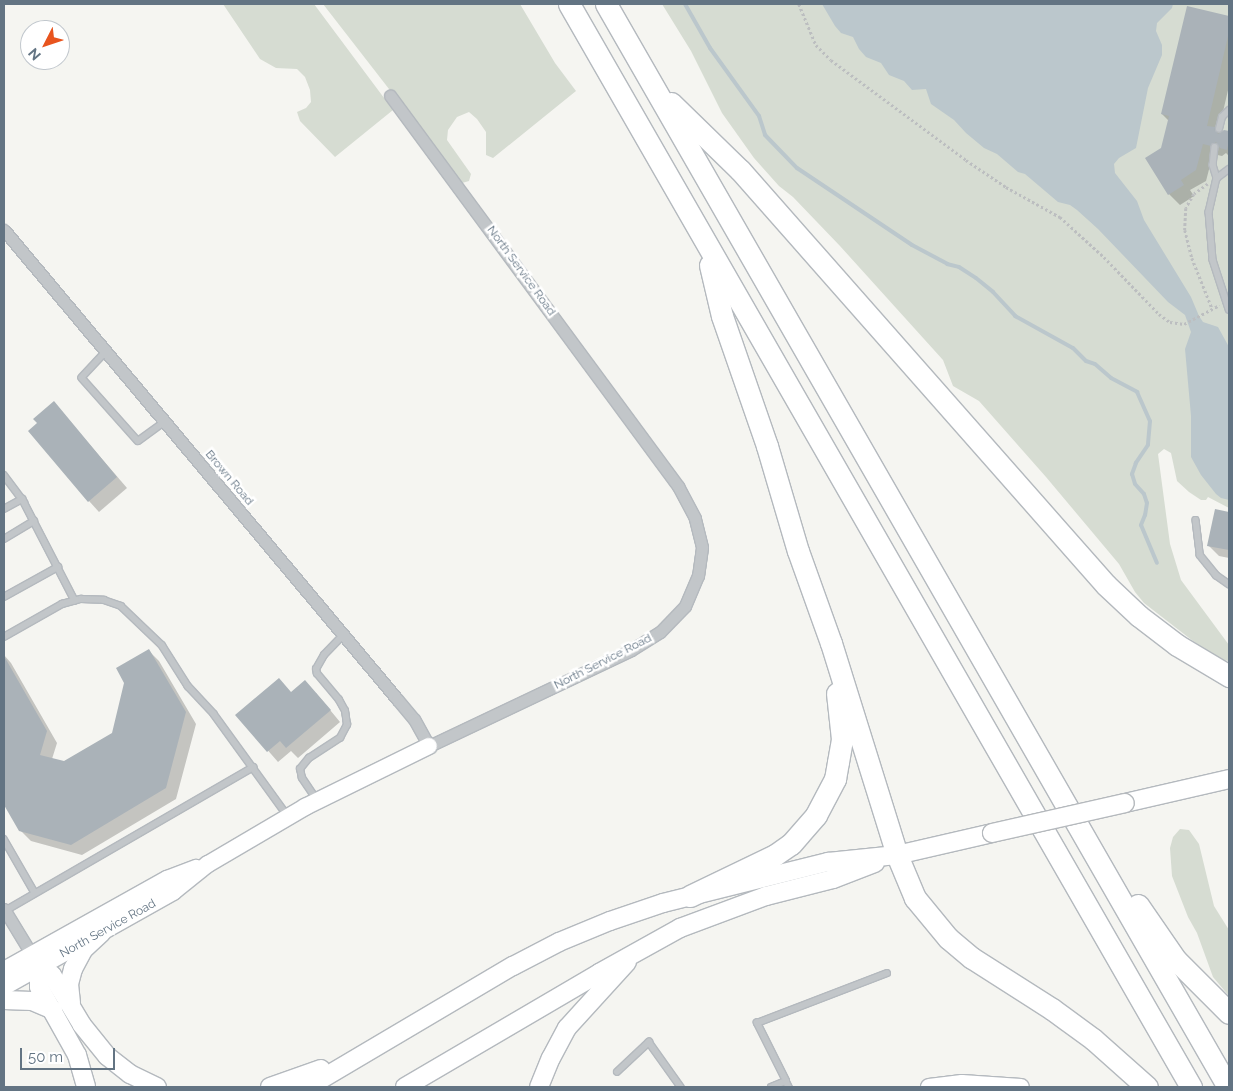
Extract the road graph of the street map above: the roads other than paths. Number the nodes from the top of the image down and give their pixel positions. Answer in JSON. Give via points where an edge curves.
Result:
{"nodes":[{"id":1,"x":569,"y":4,"type":"edge"},
{"id":2,"x":606,"y":4,"type":"edge"},
{"id":3,"x":652,"y":84,"type":"junction"},
{"id":4,"x":390,"y":96,"type":"dead end"},
{"id":5,"x":1229,"y":110,"type":"edge"},
{"id":6,"x":1219,"y":128,"type":"dead end"},
{"id":7,"x":1215,"y":147,"type":"dead end"},
{"id":8,"x":1229,"y":169,"type":"edge"},
{"id":9,"x":1216,"y":180,"type":"junction"},
{"id":10,"x":4,"y":230,"type":"edge"},
{"id":11,"x":706,"y":245,"type":"junction"},
{"id":12,"x":1227,"y":306,"type":"edge"},
{"id":13,"x":106,"y":352,"type":"junction"},
{"id":14,"x":164,"y":422,"type":"junction"},
{"id":15,"x":4,"y":475,"type":"edge"},
{"id":16,"x":22,"y":499,"type":"junction"},
{"id":17,"x":4,"y":509,"type":"edge"},
{"id":18,"x":1196,"y":520,"type":"dead end"},
{"id":19,"x":34,"y":521,"type":"junction"},
{"id":20,"x":4,"y":539,"type":"edge"},
{"id":21,"x":58,"y":567,"type":"junction"},
{"id":22,"x":1229,"y":584,"type":"edge"},
{"id":23,"x":4,"y":597,"type":"edge"},
{"id":24,"x":75,"y":601,"type":"junction"},
{"id":25,"x":344,"y":635,"type":"junction"},
{"id":26,"x":4,"y":637,"type":"edge"},
{"id":27,"x":832,"y":643,"type":"junction"},
{"id":28,"x":1229,"y":676,"type":"edge"},
{"id":29,"x":429,"y":746,"type":"junction"},
{"id":30,"x":253,"y":767,"type":"junction"},
{"id":31,"x":1229,"y":779,"type":"edge"},
{"id":32,"x":317,"y":801,"type":"junction"},
{"id":33,"x":289,"y":816,"type":"junction"},
{"id":34,"x":4,"y":839,"type":"edge"},
{"id":35,"x":1092,"y":851,"type":"junction"},
{"id":36,"x":897,"y":855,"type":"junction"},
{"id":37,"x":208,"y":864,"type":"junction"},
{"id":38,"x":36,"y":893,"type":"junction"},
{"id":39,"x":690,"y":896,"type":"junction"},
{"id":40,"x":4,"y":910,"type":"edge"},
{"id":41,"x":101,"y":933,"type":"junction"},
{"id":42,"x":639,"y":950,"type":"junction"},
{"id":43,"x":35,"y":961,"type":"junction"},
{"id":44,"x":4,"y":970,"type":"edge"},
{"id":45,"x":887,"y":973,"type":"dead end"},
{"id":46,"x":4,"y":987,"type":"edge"},
{"id":47,"x":4,"y":1000,"type":"edge"},
{"id":48,"x":71,"y":1006,"type":"junction"},
{"id":49,"x":53,"y":1010,"type":"junction"},
{"id":50,"x":1229,"y":1013,"type":"edge"},
{"id":51,"x":406,"y":1030,"type":"junction"},
{"id":52,"x":617,"y":1072,"type":"dead end"},
{"id":53,"x":788,"y":1084,"type":"edge"},
{"id":54,"x":86,"y":1087,"type":"edge"},
{"id":55,"x":157,"y":1087,"type":"edge"},
{"id":56,"x":270,"y":1087,"type":"edge"},
{"id":57,"x":308,"y":1087,"type":"edge"},
{"id":58,"x":405,"y":1087,"type":"edge"},
{"id":59,"x":539,"y":1087,"type":"edge"},
{"id":60,"x":681,"y":1087,"type":"edge"},
{"id":61,"x":770,"y":1087,"type":"edge"},
{"id":62,"x":929,"y":1087,"type":"edge"},
{"id":63,"x":1021,"y":1087,"type":"edge"},
{"id":64,"x":1147,"y":1087,"type":"edge"},
{"id":65,"x":1192,"y":1087,"type":"edge"},
{"id":66,"x":1228,"y":1087,"type":"edge"}],
"edges":[{"from":1,"to":11,"type":"highway"},
{"from":2,"to":3,"type":"highway"},
{"from":3,"to":28,"type":"highway","via":[[740,170],[1106,585],[1177,645]]},
{"from":3,"to":35,"type":"highway"},
{"from":4,"to":29,"type":"street","name":"North Service Road","via":[[678,486],[695,518],[702,547],[698,576],[685,606],[660,632],[630,650]]},
{"from":5,"to":6,"type":"lane"},
{"from":7,"to":9,"type":"lane","via":[[1213,165]]},
{"from":8,"to":9,"type":"lane"},
{"from":9,"to":12,"type":"lane","via":[[1209,221],[1213,260]]},
{"from":10,"to":13,"type":"street","name":"Brown Road"},
{"from":11,"to":27,"type":"highway","via":[[722,316],[738,357],[798,551]]},
{"from":11,"to":65,"type":"highway"},
{"from":13,"to":14,"type":"street","name":"Brown Road"},
{"from":13,"to":14,"type":"lane","via":[[82,378],[138,441]]},
{"from":14,"to":25,"type":"street","name":"Brown Road"},
{"from":15,"to":16,"type":"lane"},
{"from":16,"to":17,"type":"lane"},
{"from":16,"to":19,"type":"lane"},
{"from":18,"to":22,"type":"lane","via":[[1200,555],[1216,575]]},
{"from":19,"to":20,"type":"lane"},
{"from":19,"to":21,"type":"lane"},
{"from":21,"to":23,"type":"lane"},
{"from":21,"to":24,"type":"lane"},
{"from":24,"to":26,"type":"lane","via":[[62,604]]},
{"from":24,"to":30,"type":"lane","via":[[104,600],[121,606],[162,645],[188,686],[214,714]]},
{"from":25,"to":29,"type":"street","name":"Brown Road","via":[[414,719]]},
{"from":25,"to":32,"type":"lane","via":[[324,655],[316,669],[339,700],[347,725],[340,738],[309,758],[300,769]]},
{"from":27,"to":36,"type":"highway"},
{"from":27,"to":39,"type":"highway","via":[[842,738],[835,779],[825,801],[804,831],[775,856]]},
{"from":29,"to":32,"type":"street","name":"North Service Road"},
{"from":30,"to":33,"type":"lane"},
{"from":30,"to":38,"type":"lane"},
{"from":31,"to":36,"type":"main road","bridge":true},
{"from":32,"to":33,"type":"street","name":"North Service Road"},
{"from":33,"to":37,"type":"street","name":"North Service Road"},
{"from":34,"to":38,"type":"lane"},
{"from":35,"to":50,"type":"highway","via":[[1126,885],[1176,960]]},
{"from":35,"to":66,"type":"highway"},
{"from":36,"to":39,"type":"main road","via":[[828,862]]},
{"from":36,"to":42,"type":"main road","via":[[833,879],[723,911],[680,928]]},
{"from":36,"to":64,"type":"highway","via":[[914,898],[948,938],[972,958],[1093,1039]]},
{"from":37,"to":41,"type":"street","name":"North Service Road","via":[[174,892]]},
{"from":37,"to":43,"type":"street","name":"North Service Road","via":[[167,879]]},
{"from":38,"to":40,"type":"lane"},
{"from":39,"to":51,"type":"main road","via":[[610,921],[559,942]]},
{"from":40,"to":43,"type":"street"},
{"from":41,"to":43,"type":"street","name":"North Service Road"},
{"from":41,"to":48,"type":"main road","via":[[82,950],[72,969],[69,984]]},
{"from":42,"to":58,"type":"main road"},
{"from":42,"to":59,"type":"main road","via":[[567,1028]]},
{"from":43,"to":44,"type":"street","name":"North Service Road"},
{"from":43,"to":46,"type":"street","name":"North Service Road"},
{"from":43,"to":48,"type":"main road","via":[[52,975]]},
{"from":43,"to":49,"type":"main road","via":[[39,987]]},
{"from":45,"to":53,"type":"lane","via":[[757,1023]]},
{"from":47,"to":49,"type":"main road","via":[[32,1001]]},
{"from":48,"to":55,"type":"main road","via":[[107,1056],[130,1074]]},
{"from":49,"to":54,"type":"main road","via":[[77,1055]]},
{"from":51,"to":56,"type":"main road","via":[[305,1076]]},
{"from":51,"to":57,"type":"main road"},
{"from":52,"to":60,"type":"lane","via":[[649,1042]]},
{"from":53,"to":61,"type":"lane"},
{"from":62,"to":63,"type":"street","via":[[962,1083]]}]}
